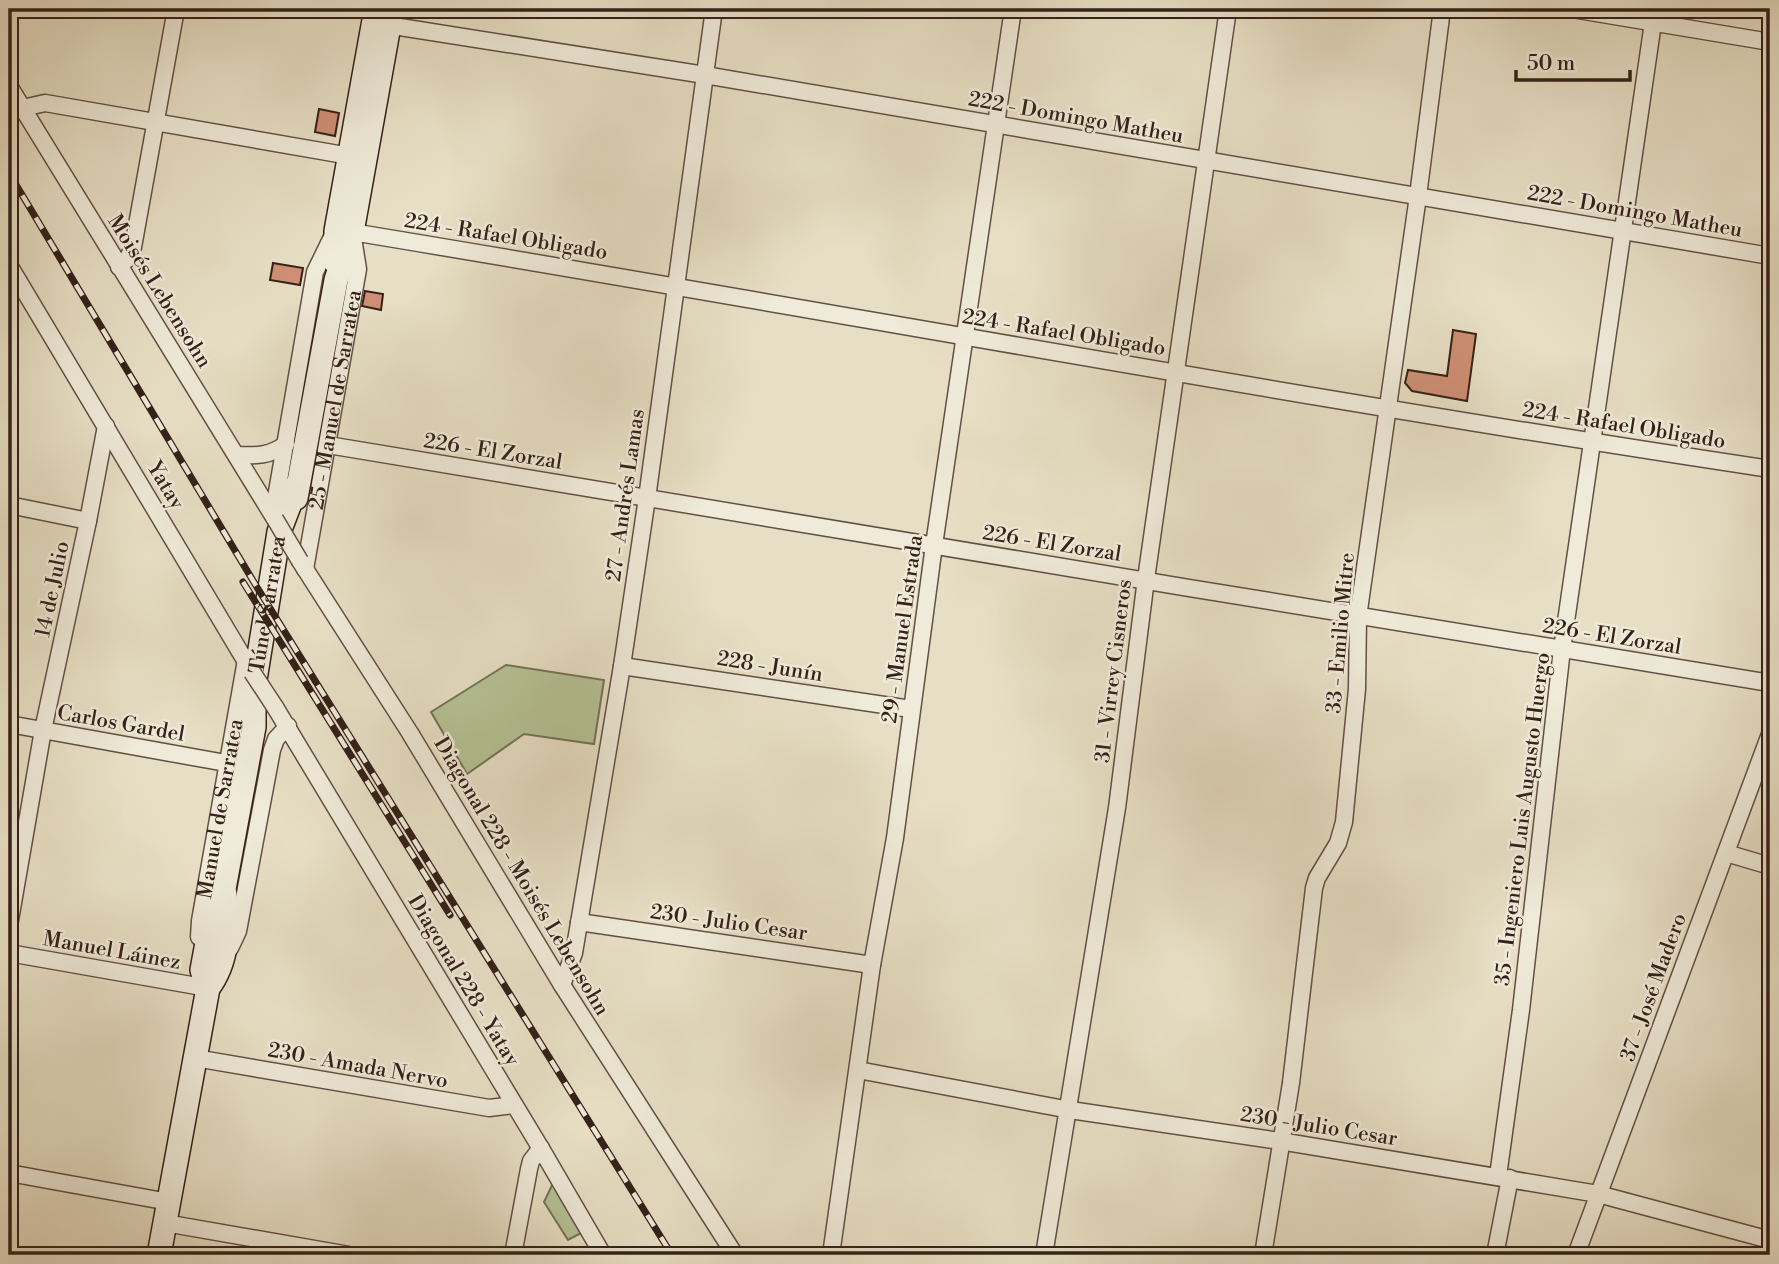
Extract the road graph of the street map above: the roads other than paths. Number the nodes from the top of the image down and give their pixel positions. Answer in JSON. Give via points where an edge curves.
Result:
{"nodes":[{"id":1,"x":176,"y":9,"type":"edge"},
{"id":2,"x":714,"y":9,"type":"edge"},
{"id":3,"x":1013,"y":9,"type":"edge"},
{"id":4,"x":1228,"y":9,"type":"edge"},
{"id":5,"x":1442,"y":9,"type":"edge"},
{"id":6,"x":1572,"y":9,"type":"edge"},
{"id":7,"x":383,"y":16,"type":"edge"},
{"id":8,"x":1654,"y":16,"type":"edge"},
{"id":9,"x":1770,"y":42,"type":"edge"},
{"id":10,"x":705,"y":75,"type":"junction"},
{"id":11,"x":9,"y":86,"type":"edge"},
{"id":12,"x":23,"y":108,"type":"junction"},
{"id":13,"x":156,"y":124,"type":"junction"},
{"id":14,"x":996,"y":124,"type":"junction"},
{"id":15,"x":350,"y":156,"type":"junction"},
{"id":16,"x":1206,"y":160,"type":"junction"},
{"id":17,"x":1418,"y":196,"type":"junction"},
{"id":18,"x":1625,"y":230,"type":"junction"},
{"id":19,"x":344,"y":232,"type":"junction"},
{"id":20,"x":1770,"y":256,"type":"edge"},
{"id":21,"x":9,"y":265,"type":"edge"},
{"id":22,"x":119,"y":267,"type":"junction"},
{"id":23,"x":675,"y":285,"type":"junction"},
{"id":24,"x":967,"y":338,"type":"junction"},
{"id":25,"x":1177,"y":371,"type":"junction"},
{"id":26,"x":1387,"y":407,"type":"junction"},
{"id":27,"x":106,"y":426,"type":"junction"},
{"id":28,"x":1594,"y":442,"type":"junction"},
{"id":29,"x":286,"y":444,"type":"junction"},
{"id":30,"x":328,"y":445,"type":"junction"},
{"id":31,"x":236,"y":455,"type":"junction"},
{"id":32,"x":1770,"y":469,"type":"edge"},
{"id":33,"x":647,"y":498,"type":"junction"},
{"id":34,"x":9,"y":505,"type":"edge"},
{"id":35,"x":274,"y":517,"type":"junction"},
{"id":36,"x":88,"y":521,"type":"junction"},
{"id":37,"x":934,"y":545,"type":"junction"},
{"id":38,"x":302,"y":565,"type":"junction"},
{"id":39,"x":1146,"y":579,"type":"junction"},
{"id":40,"x":1358,"y":617,"type":"junction"},
{"id":41,"x":1562,"y":649,"type":"junction"},
{"id":42,"x":249,"y":666,"type":"junction"},
{"id":43,"x":622,"y":666,"type":"junction"},
{"id":44,"x":1770,"y":683,"type":"edge"},
{"id":45,"x":911,"y":709,"type":"junction"},
{"id":46,"x":9,"y":724,"type":"edge"},
{"id":47,"x":288,"y":726,"type":"junction"},
{"id":48,"x":43,"y":730,"type":"junction"},
{"id":49,"x":1770,"y":734,"type":"edge"},
{"id":50,"x":226,"y":763,"type":"junction"},
{"id":51,"x":1726,"y":853,"type":"junction"},
{"id":52,"x":1770,"y":866,"type":"edge"},
{"id":53,"x":224,"y":890,"type":"joint"},
{"id":54,"x":579,"y":922,"type":"junction"},
{"id":55,"x":9,"y":926,"type":"edge"},
{"id":56,"x":9,"y":953,"type":"edge"},
{"id":57,"x":213,"y":958,"type":"junction"},
{"id":58,"x":873,"y":965,"type":"junction"},
{"id":59,"x":562,"y":985,"type":"junction"},
{"id":60,"x":208,"y":988,"type":"junction"},
{"id":61,"x":195,"y":1058,"type":"junction"},
{"id":62,"x":858,"y":1070,"type":"junction"},
{"id":63,"x":514,"y":1105,"type":"junction"},
{"id":64,"x":1070,"y":1110,"type":"junction"},
{"id":65,"x":1280,"y":1141,"type":"junction"},
{"id":66,"x":541,"y":1148,"type":"junction"},
{"id":67,"x":9,"y":1173,"type":"edge"},
{"id":68,"x":1504,"y":1177,"type":"junction"},
{"id":69,"x":1598,"y":1194,"type":"junction"},
{"id":70,"x":167,"y":1213,"type":"junction"},
{"id":71,"x":1770,"y":1240,"type":"edge"},
{"id":72,"x":159,"y":1255,"type":"edge"},
{"id":73,"x":349,"y":1255,"type":"edge"},
{"id":74,"x":513,"y":1255,"type":"edge"},
{"id":75,"x":603,"y":1255,"type":"edge"},
{"id":76,"x":735,"y":1255,"type":"edge"},
{"id":77,"x":831,"y":1255,"type":"edge"},
{"id":78,"x":1044,"y":1255,"type":"edge"},
{"id":79,"x":1263,"y":1255,"type":"edge"},
{"id":80,"x":1495,"y":1255,"type":"edge"},
{"id":81,"x":1576,"y":1255,"type":"edge"}],
"edges":[{"from":1,"to":13,"type":"street"},
{"from":2,"to":10,"type":"street","name":"27 - Andrés Lamas"},
{"from":3,"to":14,"type":"street","name":"29 - Manuel Estrada"},
{"from":4,"to":16,"type":"street","name":"31 - Virrey Cisneros"},
{"from":5,"to":17,"type":"street","name":"33 - Emilio Mitre"},
{"from":6,"to":8,"type":"street"},
{"from":7,"to":10,"type":"street","name":"222 - Domingo Matheu"},
{"from":7,"to":15,"type":"main road"},
{"from":7,"to":19,"type":"main road","name":"25 - Manuel de Sarratea"},
{"from":8,"to":9,"type":"street"},
{"from":8,"to":18,"type":"street","name":"35 - Ingeniero Luis Augusto Huergo"},
{"from":10,"to":14,"type":"street","name":"222 - Domingo Matheu"},
{"from":10,"to":23,"type":"street","name":"27 - Andrés Lamas"},
{"from":11,"to":12,"type":"street","name":"Moisés Lebensohn"},
{"from":12,"to":13,"type":"street","via":[[45,103]]},
{"from":12,"to":22,"type":"street","name":"Moisés Lebensohn"},
{"from":13,"to":15,"type":"street"},
{"from":13,"to":22,"type":"street","via":[[133,247]]},
{"from":14,"to":16,"type":"street","name":"222 - Domingo Matheu"},
{"from":14,"to":24,"type":"street","name":"29 - Manuel Estrada"},
{"from":15,"to":19,"type":"main road"},
{"from":16,"to":17,"type":"street","name":"222 - Domingo Matheu"},
{"from":16,"to":25,"type":"street","name":"31 - Virrey Cisneros"},
{"from":17,"to":18,"type":"street","name":"222 - Domingo Matheu"},
{"from":17,"to":26,"type":"street","name":"33 - Emilio Mitre"},
{"from":18,"to":20,"type":"street","name":"222 - Domingo Matheu"},
{"from":18,"to":28,"type":"street","name":"35 - Ingeniero Luis Augusto Huergo"},
{"from":19,"to":23,"type":"street","name":"224 - Rafael Obligado"},
{"from":19,"to":29,"type":"street","via":[[315,272]]},
{"from":19,"to":30,"type":"street","name":"25 - Manuel de Sarratea","via":[[358,269]]},
{"from":19,"to":53,"type":"main road","name":"Túnel Sarratea","via":[[297,485],[270,684],[254,727]]},
{"from":21,"to":27,"type":"street","name":"Yatay"},
{"from":22,"to":31,"type":"street","name":"Moisés Lebensohn"},
{"from":23,"to":24,"type":"street","name":"224 - Rafael Obligado"},
{"from":23,"to":33,"type":"street","name":"27 - Andrés Lamas"},
{"from":24,"to":25,"type":"street","name":"224 - Rafael Obligado"},
{"from":24,"to":37,"type":"street","name":"29 - Manuel Estrada"},
{"from":25,"to":26,"type":"street","name":"224 - Rafael Obligado"},
{"from":25,"to":39,"type":"street","name":"31 - Virrey Cisneros"},
{"from":26,"to":28,"type":"street","name":"224 - Rafael Obligado"},
{"from":26,"to":40,"type":"street","name":"33 - Emilio Mitre"},
{"from":27,"to":36,"type":"street","name":"14 de Julio"},
{"from":27,"to":42,"type":"street","name":"Yatay"},
{"from":28,"to":32,"type":"street","name":"224 - Rafael Obligado"},
{"from":28,"to":41,"type":"street","name":"35 - Ingeniero Luis Augusto Huergo"},
{"from":29,"to":31,"type":"street","via":[[265,455]]},
{"from":29,"to":35,"type":"street"},
{"from":30,"to":33,"type":"street","name":"226 - El Zorzal"},
{"from":30,"to":38,"type":"street","name":"25 - Manuel de Sarratea"},
{"from":31,"to":35,"type":"street","name":"Moisés Lebensohn"},
{"from":33,"to":37,"type":"street","name":"226 - El Zorzal"},
{"from":33,"to":43,"type":"street","name":"27 - Andrés Lamas"},
{"from":34,"to":36,"type":"street"},
{"from":35,"to":38,"type":"street","name":"Diagonal 228 - Moisés Lebensohn","bridge":true},
{"from":36,"to":48,"type":"street","name":"14 de Julio"},
{"from":37,"to":39,"type":"street","name":"226 - El Zorzal"},
{"from":37,"to":45,"type":"street","name":"29 - Manuel Estrada"},
{"from":38,"to":59,"type":"street","name":"Diagonal 228 - Moisés Lebensohn"},
{"from":39,"to":40,"type":"street","name":"226 - El Zorzal"},
{"from":39,"to":64,"type":"street","name":"31 - Virrey Cisneros","via":[[1117,808]]},
{"from":40,"to":41,"type":"street","name":"226 - El Zorzal"},
{"from":40,"to":65,"type":"street","name":"33 - Emilio Mitre","via":[[1357,689],[1344,822],[1314,888]]},
{"from":41,"to":44,"type":"street","name":"226 - El Zorzal"},
{"from":41,"to":68,"type":"street","name":"35 - Ingeniero Luis Augusto Huergo"},
{"from":42,"to":47,"type":"street","name":"Yatay","bridge":true},
{"from":42,"to":50,"type":"street","name":"Manuel de Sarratea"},
{"from":43,"to":45,"type":"street","name":"228 - Junín"},
{"from":43,"to":54,"type":"street","name":"27 - Andrés Lamas"},
{"from":45,"to":58,"type":"street","name":"29 - Manuel Estrada"},
{"from":46,"to":48,"type":"street","name":"Carlos Gardel"},
{"from":47,"to":57,"type":"street","via":[[272,751],[238,931],[232,944]]},
{"from":47,"to":63,"type":"street","name":"Diagonal 228 - Yatay"},
{"from":48,"to":50,"type":"street","name":"Carlos Gardel"},
{"from":48,"to":55,"type":"street","name":"14 de Julio"},
{"from":49,"to":51,"type":"street","name":"37 - José Madero"},
{"from":50,"to":57,"type":"street","name":"Manuel de Sarratea","via":[[200,922],[199,944]]},
{"from":51,"to":52,"type":"street"},
{"from":51,"to":69,"type":"street","name":"37 - José Madero"},
{"from":53,"to":57,"type":"main road","name":"Manuel de Sarratea","via":[[211,921]]},
{"from":54,"to":58,"type":"street","name":"230 - Julio Cesar"},
{"from":54,"to":59,"type":"street","name":"27 - Andrés Lamas"},
{"from":56,"to":60,"type":"street","name":"Manuel Láinez"},
{"from":57,"to":60,"type":"main road","via":[[220,972]]},
{"from":58,"to":62,"type":"street","name":"29 - Manuel Estrada"},
{"from":59,"to":76,"type":"street","name":"Diagonal 228 - Moisés Lebensohn"},
{"from":60,"to":61,"type":"main road"},
{"from":61,"to":63,"type":"street","name":"230 - Amada Nervo","via":[[489,1108]]},
{"from":61,"to":70,"type":"main road"},
{"from":62,"to":64,"type":"street","name":"230 - Julio Cesar"},
{"from":62,"to":77,"type":"street","name":"29 - Manuel Estrada"},
{"from":63,"to":66,"type":"street","name":"Diagonal 228 - Yatay"},
{"from":64,"to":65,"type":"street","name":"230 - Julio Cesar"},
{"from":64,"to":78,"type":"street","name":"31 - Virrey Cisneros"},
{"from":65,"to":68,"type":"street","name":"230 - Julio Cesar"},
{"from":65,"to":79,"type":"street","name":"33 - Emilio Mitre"},
{"from":66,"to":74,"type":"street","via":[[531,1161]]},
{"from":66,"to":75,"type":"street","name":"Diagonal 228 - Yatay"},
{"from":67,"to":70,"type":"street"},
{"from":68,"to":69,"type":"street","name":"230 - Julio Cesar"},
{"from":68,"to":80,"type":"street","name":"35 - Ingeniero Luis Augusto Huergo"},
{"from":69,"to":71,"type":"street","name":"230 - Julio Cesar"},
{"from":69,"to":81,"type":"street","name":"37 - José Madero"},
{"from":70,"to":72,"type":"main road"},
{"from":70,"to":73,"type":"street"}]}
